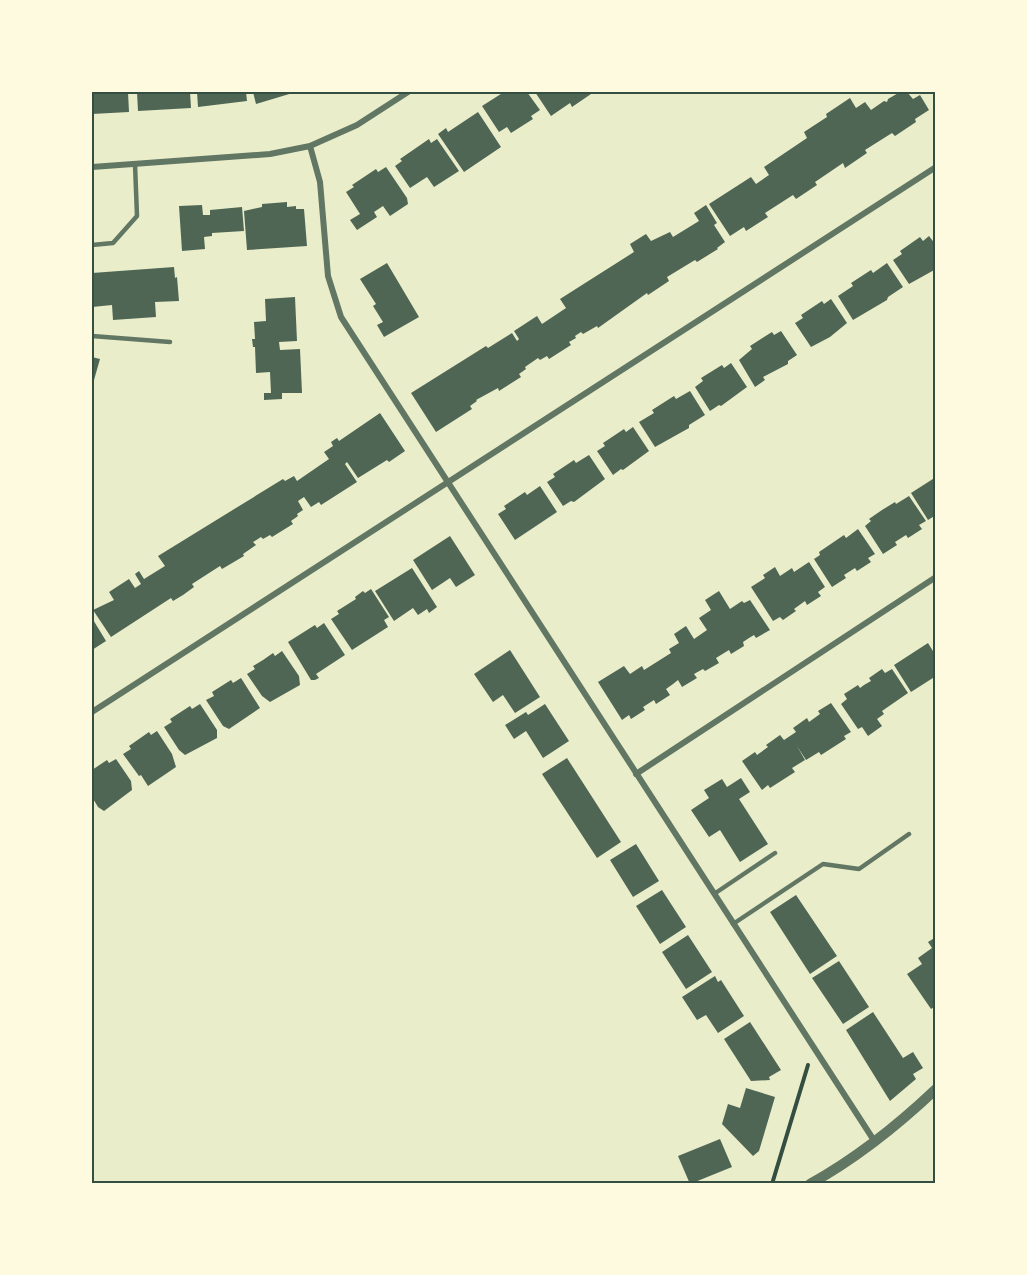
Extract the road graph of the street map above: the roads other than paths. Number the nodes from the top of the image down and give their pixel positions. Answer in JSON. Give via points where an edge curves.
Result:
{"nodes":[{"id":1,"x":408,"y":92,"type":"edge"},
{"id":2,"x":310,"y":146,"type":"junction"},
{"id":3,"x":135,"y":164,"type":"junction"},
{"id":4,"x":92,"y":167,"type":"edge"},
{"id":5,"x":936,"y":167,"type":"edge"},
{"id":6,"x":92,"y":245,"type":"edge"},
{"id":7,"x":92,"y":336,"type":"edge"},
{"id":8,"x":170,"y":342,"type":"dead end"},
{"id":9,"x":448,"y":483,"type":"junction"},
{"id":10,"x":936,"y":577,"type":"edge"},
{"id":11,"x":92,"y":712,"type":"edge"},
{"id":12,"x":636,"y":774,"type":"junction"},
{"id":13,"x":909,"y":834,"type":"dead end"},
{"id":14,"x":775,"y":853,"type":"dead end"},
{"id":15,"x":714,"y":894,"type":"junction"},
{"id":16,"x":734,"y":924,"type":"junction"},
{"id":17,"x":936,"y":1089,"type":"edge"},
{"id":18,"x":875,"y":1142,"type":"junction"},
{"id":19,"x":810,"y":1184,"type":"edge"}],
"edges":[{"from":1,"to":2,"type":"street","via":[[357,125]]},
{"from":2,"to":3,"type":"street","via":[[270,154]]},
{"from":2,"to":9,"type":"street","via":[[320,182],[328,276],[340,317]]},
{"from":3,"to":4,"type":"street"},
{"from":3,"to":6,"type":"lane","via":[[137,216],[113,243]]},
{"from":5,"to":9,"type":"street"},
{"from":7,"to":8,"type":"lane"},
{"from":9,"to":11,"type":"street"},
{"from":9,"to":12,"type":"street"},
{"from":10,"to":12,"type":"street"},
{"from":12,"to":15,"type":"street"},
{"from":13,"to":16,"type":"lane","via":[[859,869],[824,864]]},
{"from":14,"to":15,"type":"lane"},
{"from":15,"to":16,"type":"street"},
{"from":16,"to":18,"type":"street"},
{"from":17,"to":18,"type":"street"},
{"from":18,"to":19,"type":"street"}]}
